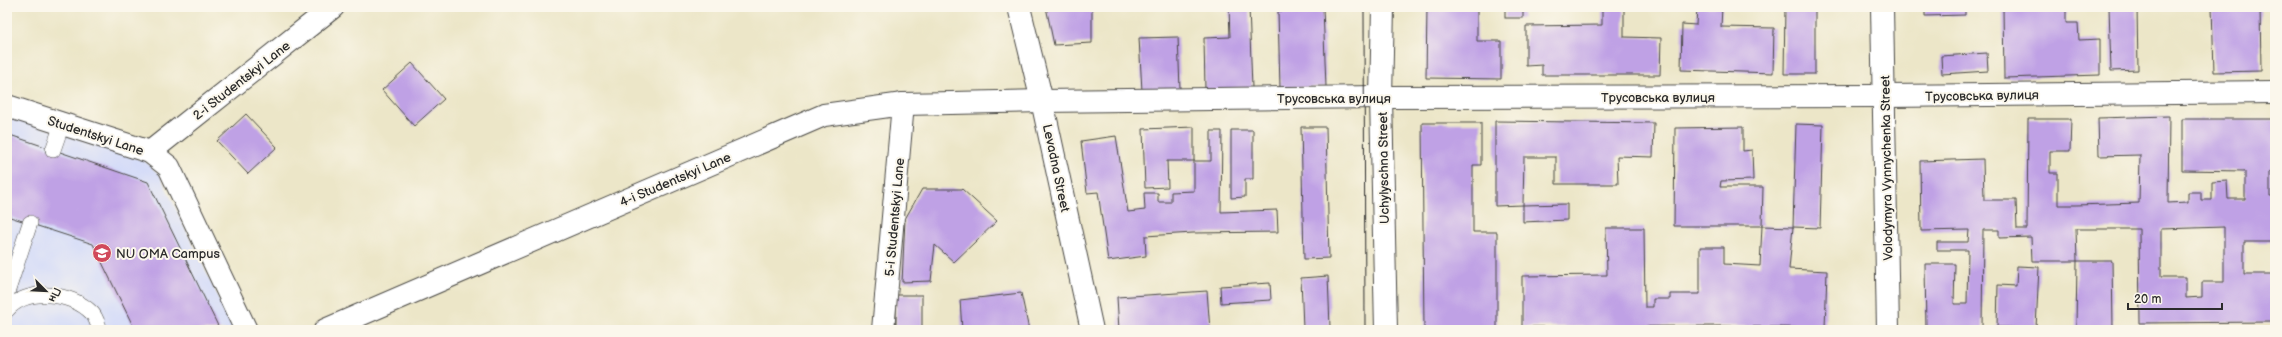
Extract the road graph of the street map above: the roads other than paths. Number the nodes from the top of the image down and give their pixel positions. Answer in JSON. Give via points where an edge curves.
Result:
{"nodes":[{"id":1,"x":333,"y":7,"type":"edge"},
{"id":2,"x":1019,"y":7,"type":"edge"},
{"id":3,"x":1383,"y":7,"type":"edge"},
{"id":4,"x":1882,"y":7,"type":"edge"},
{"id":5,"x":2275,"y":92,"type":"edge"},
{"id":6,"x":1884,"y":96,"type":"junction"},
{"id":7,"x":1381,"y":97,"type":"junction"},
{"id":8,"x":1042,"y":100,"type":"junction"},
{"id":9,"x":903,"y":104,"type":"junction"},
{"id":10,"x":7,"y":106,"type":"edge"},
{"id":11,"x":62,"y":124,"type":"junction"},
{"id":12,"x":53,"y":150,"type":"dead end"},
{"id":13,"x":150,"y":152,"type":"junction"},
{"id":14,"x":30,"y":223,"type":"dead end"},
{"id":15,"x":7,"y":293,"type":"edge"},
{"id":16,"x":7,"y":310,"type":"edge"},
{"id":17,"x":100,"y":330,"type":"edge"},
{"id":18,"x":246,"y":330,"type":"edge"},
{"id":19,"x":325,"y":330,"type":"edge"},
{"id":20,"x":883,"y":330,"type":"edge"},
{"id":21,"x":1092,"y":330,"type":"edge"},
{"id":22,"x":1386,"y":330,"type":"edge"},
{"id":23,"x":1888,"y":330,"type":"edge"}],
"edges":[{"from":1,"to":13,"type":"street","name":"2-i Studentskyi Lane"},
{"from":2,"to":8,"type":"street","name":"Levadna Street"},
{"from":3,"to":7,"type":"street","name":"Uchylyschna Street"},
{"from":4,"to":6,"type":"street","name":"Volodymyra Vynnychenka Street"},
{"from":5,"to":6,"type":"street","name":"Трусовська вулиця"},
{"from":6,"to":7,"type":"street","name":"Трусовська вулиця"},
{"from":6,"to":23,"type":"street","name":"Volodymyra Vynnychenka Street"},
{"from":7,"to":8,"type":"street","name":"Трусовська вулиця"},
{"from":7,"to":22,"type":"street","name":"Uchylyschna Street"},
{"from":8,"to":9,"type":"street","name":"4-i Studentskyi Lane"},
{"from":8,"to":21,"type":"street","name":"Levadna Street"},
{"from":9,"to":19,"type":"street","name":"4-i Studentskyi Lane","via":[[824,115]]},
{"from":9,"to":20,"type":"street","name":"5-i Studentskyi Lane"},
{"from":10,"to":11,"type":"street","name":"Studentskyi Lane"},
{"from":11,"to":12,"type":"lane"},
{"from":11,"to":13,"type":"street","name":"Studentskyi Lane"},
{"from":13,"to":18,"type":"street","name":"Studentskyi Lane","via":[[169,167]]},
{"from":14,"to":15,"type":"lane"},
{"from":16,"to":17,"type":"lane","via":[[15,301],[37,295],[66,297],[93,314]]}]}
